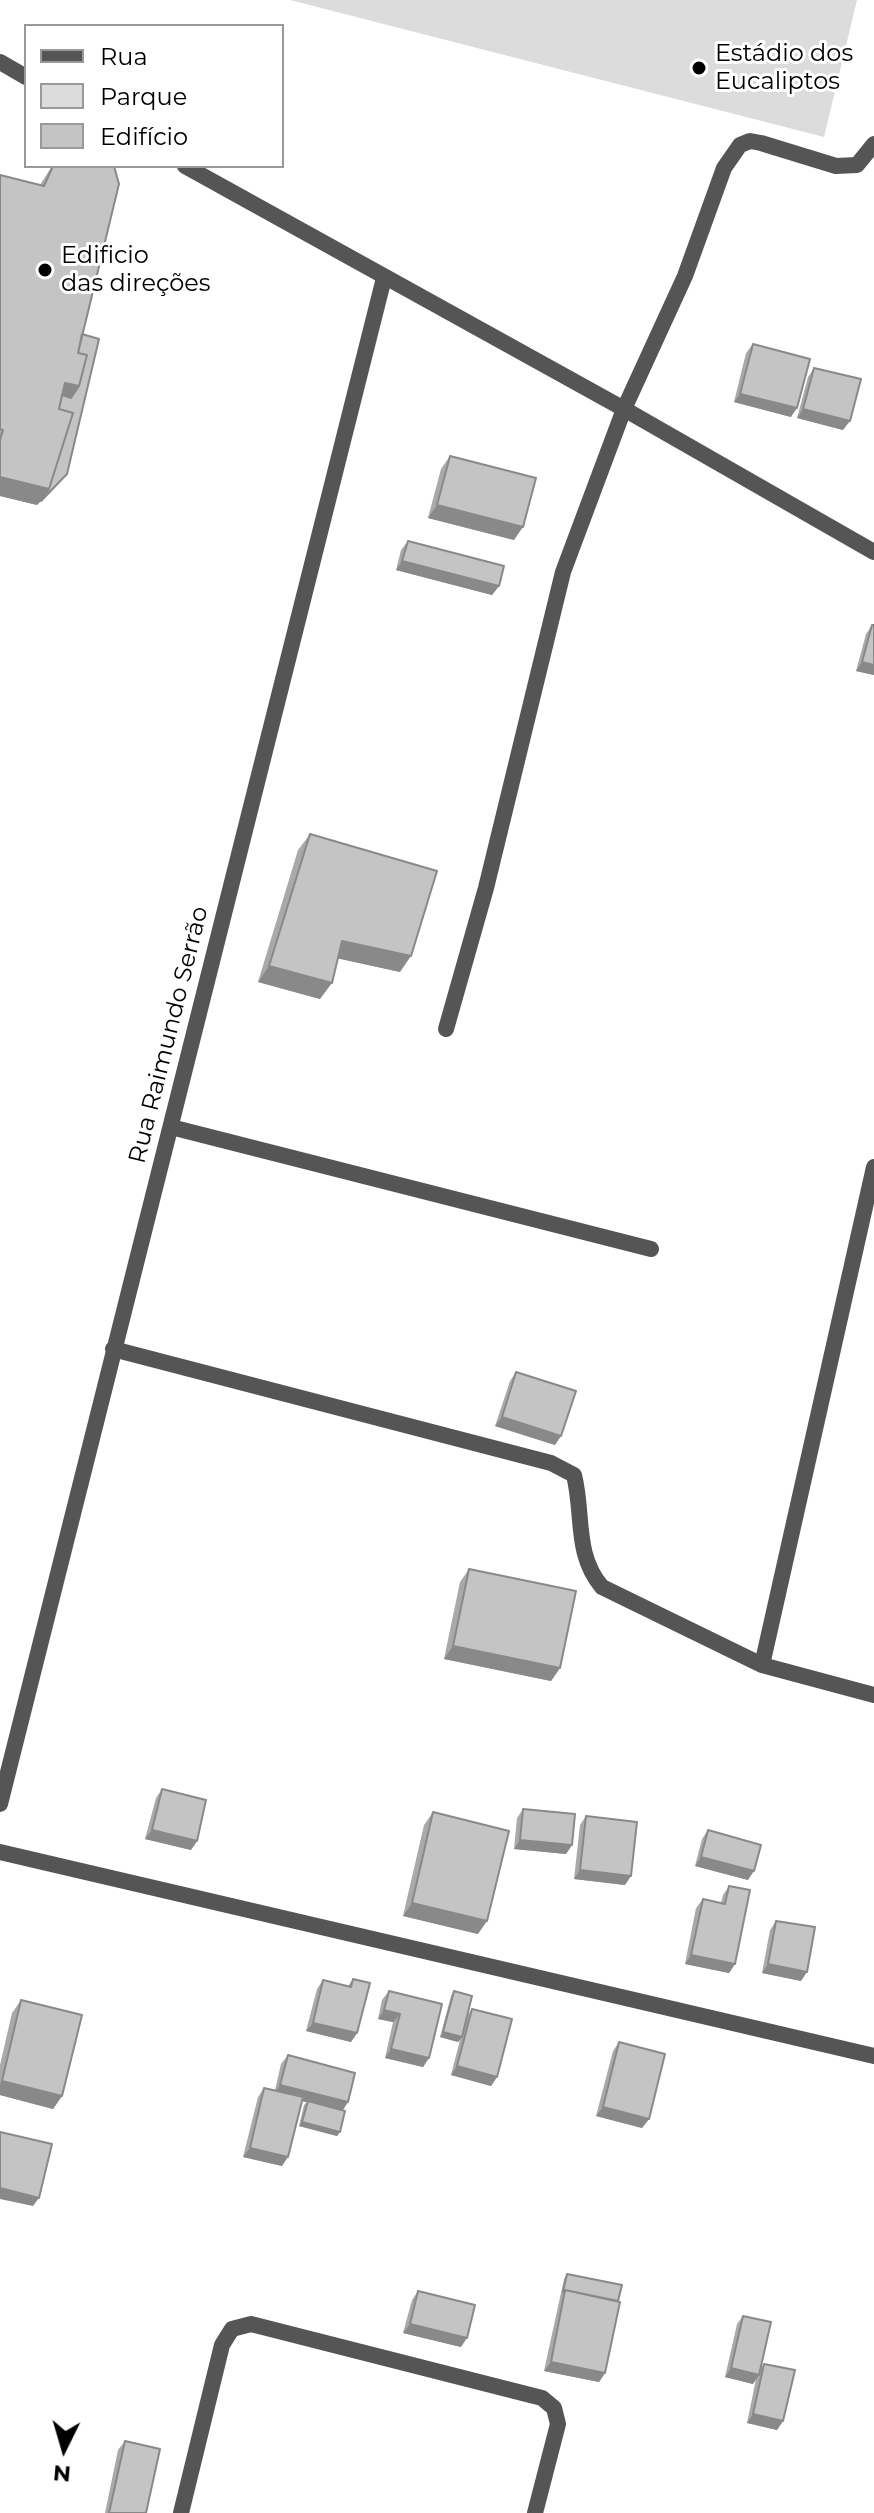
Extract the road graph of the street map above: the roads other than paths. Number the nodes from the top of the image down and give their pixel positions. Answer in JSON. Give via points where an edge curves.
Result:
{"nodes":[{"id":1,"x":0,"y":62,"type":"edge"},
{"id":2,"x":24,"y":76,"type":"edge"},
{"id":3,"x":874,"y":144,"type":"edge"},
{"id":4,"x":189,"y":168,"type":"edge"},
{"id":5,"x":384,"y":278,"type":"junction"},
{"id":6,"x":624,"y":409,"type":"junction"},
{"id":7,"x":874,"y":552,"type":"edge"},
{"id":8,"x":446,"y":1029,"type":"dead end"},
{"id":9,"x":171,"y":1127,"type":"junction"},
{"id":10,"x":874,"y":1167,"type":"edge"},
{"id":11,"x":651,"y":1249,"type":"dead end"},
{"id":12,"x":113,"y":1349,"type":"junction"},
{"id":13,"x":762,"y":1665,"type":"junction"},
{"id":14,"x":874,"y":1695,"type":"edge"},
{"id":15,"x":0,"y":1804,"type":"edge"},
{"id":16,"x":0,"y":1852,"type":"edge"},
{"id":17,"x":874,"y":2056,"type":"edge"},
{"id":18,"x":181,"y":2513,"type":"edge"},
{"id":19,"x":535,"y":2513,"type":"edge"}],
"edges":[{"from":1,"to":2,"type":"street"},
{"from":3,"to":6,"type":"street","via":[[857,165],[836,166],[761,143],[740,145],[724,168],[685,276]]},
{"from":4,"to":5,"type":"street"},
{"from":5,"to":6,"type":"street"},
{"from":5,"to":9,"type":"street","name":"Rua Raimundo Serrão"},
{"from":6,"to":7,"type":"street"},
{"from":6,"to":8,"type":"street","via":[[563,572]]},
{"from":9,"to":11,"type":"street"},
{"from":9,"to":12,"type":"street","name":"Rua Raimundo Serrão"},
{"from":10,"to":13,"type":"street"},
{"from":12,"to":13,"type":"street","via":[[551,1463],[574,1475],[582,1553],[602,1587]]},
{"from":12,"to":15,"type":"street","name":"Rua Raimundo Serrão"},
{"from":13,"to":14,"type":"street"},
{"from":16,"to":17,"type":"street"},
{"from":18,"to":19,"type":"street","via":[[222,2345],[232,2329],[251,2324],[542,2398],[554,2408],[558,2424]]}]}
